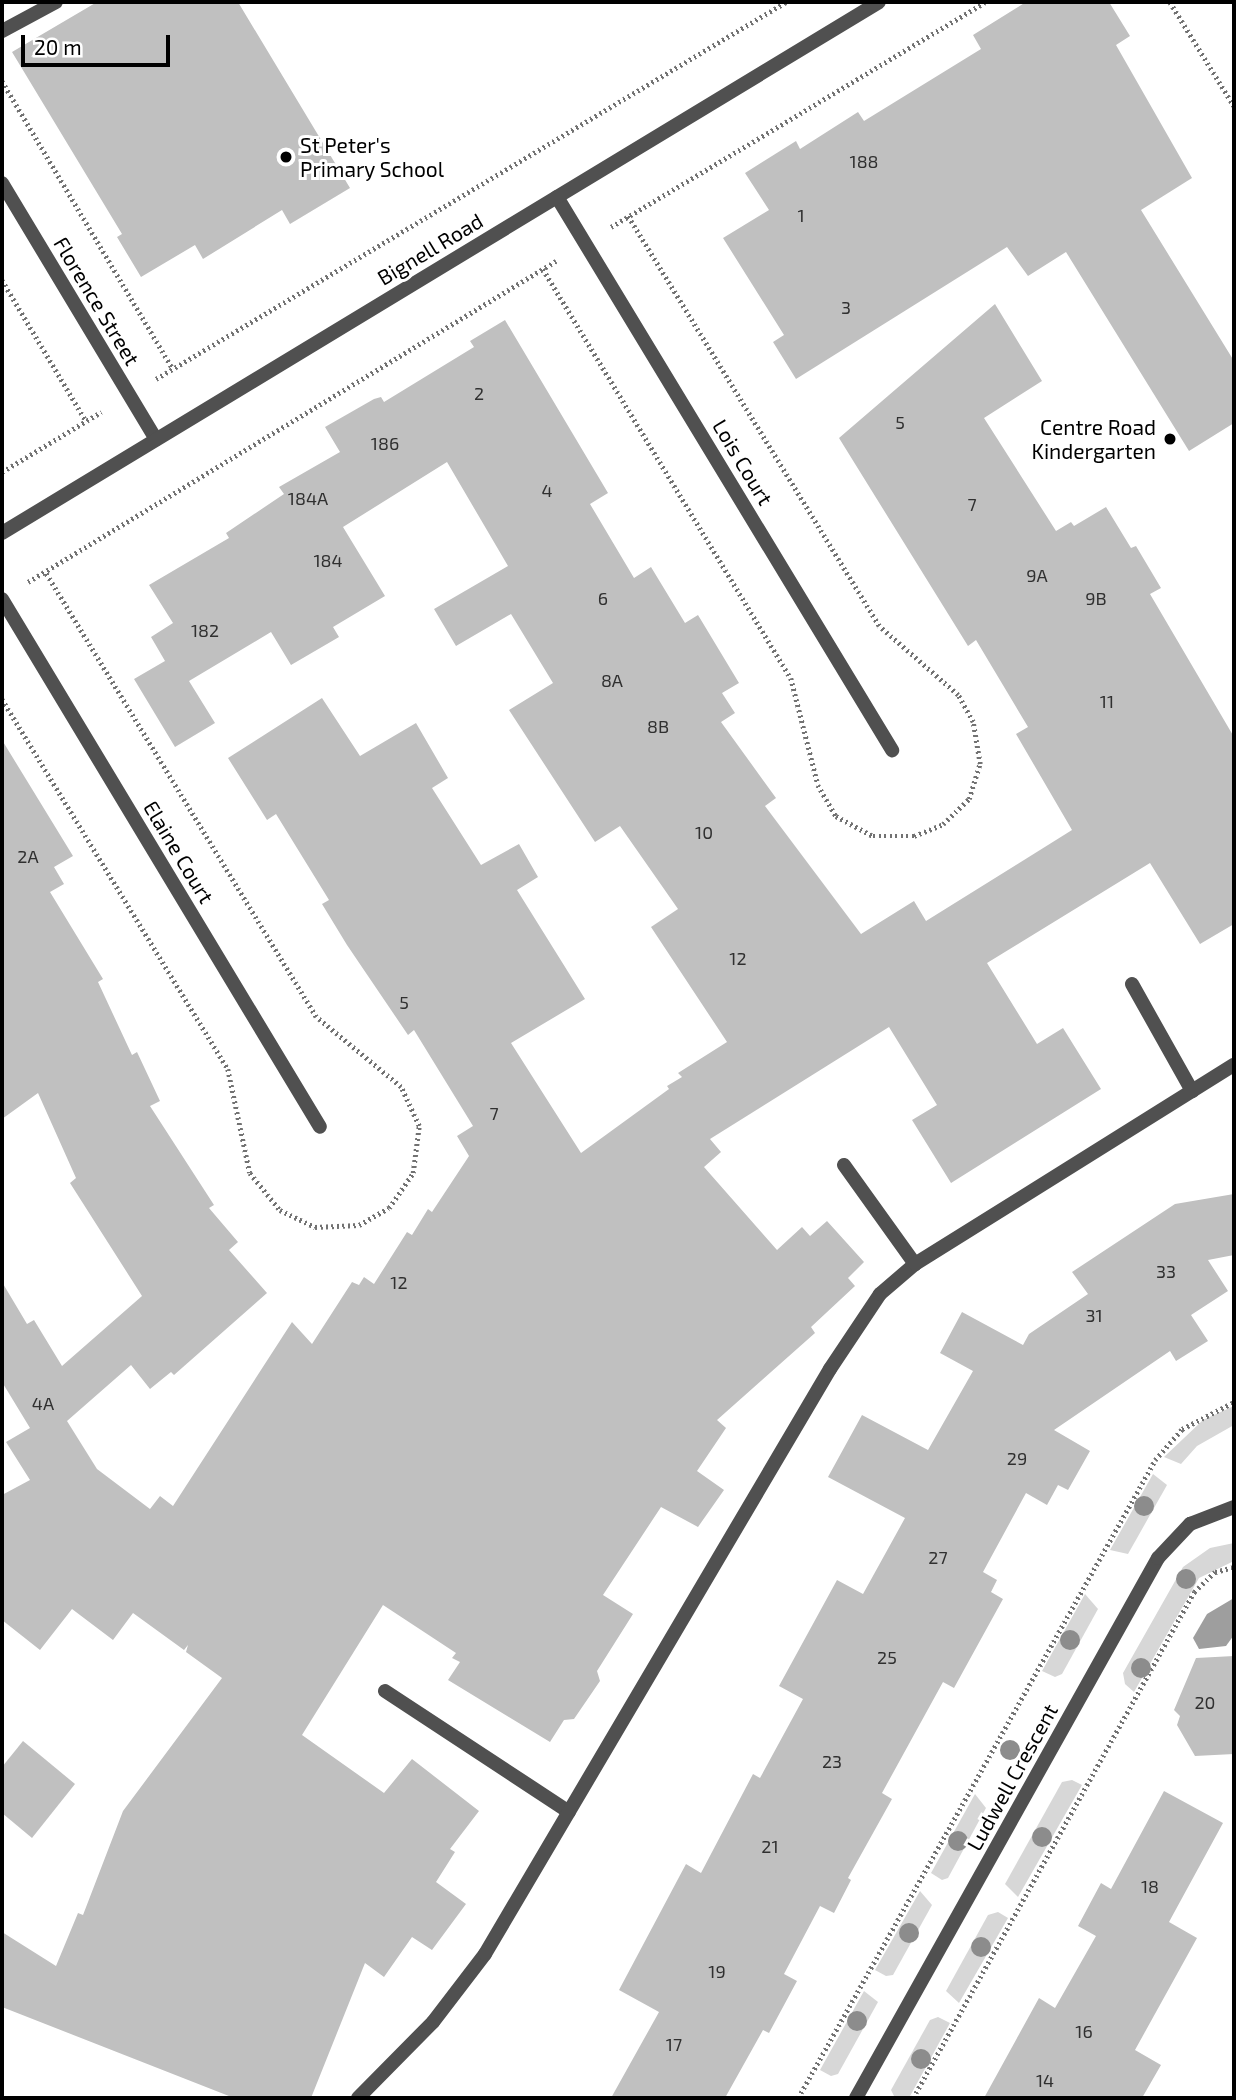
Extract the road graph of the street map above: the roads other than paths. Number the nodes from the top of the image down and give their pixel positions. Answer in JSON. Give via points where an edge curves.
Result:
{"nodes":[{"id":1,"x":56,"y":2,"type":"edge"},
{"id":2,"x":879,"y":2,"type":"edge"},
{"id":3,"x":2,"y":31,"type":"edge"},
{"id":4,"x":2,"y":183,"type":"edge"},
{"id":5,"x":557,"y":197,"type":"junction"},
{"id":6,"x":156,"y":439,"type":"junction"},
{"id":7,"x":2,"y":533,"type":"edge"},
{"id":8,"x":2,"y":599,"type":"edge"},
{"id":9,"x":892,"y":750,"type":"dead end"},
{"id":10,"x":1132,"y":984,"type":"dead end"},
{"id":11,"x":1234,"y":1065,"type":"edge"},
{"id":12,"x":1192,"y":1091,"type":"junction"},
{"id":13,"x":320,"y":1127,"type":"dead end"},
{"id":14,"x":844,"y":1165,"type":"dead end"},
{"id":15,"x":915,"y":1264,"type":"junction"},
{"id":16,"x":1234,"y":1507,"type":"edge"},
{"id":17,"x":386,"y":1691,"type":"dead end"},
{"id":18,"x":569,"y":1812,"type":"junction"},
{"id":19,"x":358,"y":2098,"type":"edge"},
{"id":20,"x":856,"y":2098,"type":"edge"}],
"edges":[{"from":1,"to":3,"type":"street"},
{"from":2,"to":5,"type":"street","name":"Bignell Road"},
{"from":4,"to":6,"type":"street","name":"Florence Street"},
{"from":5,"to":6,"type":"street","name":"Bignell Road"},
{"from":5,"to":9,"type":"street","name":"Lois Court"},
{"from":6,"to":7,"type":"street","name":"Bignell Road"},
{"from":8,"to":13,"type":"street","name":"Elaine Court"},
{"from":10,"to":12,"type":"street"},
{"from":11,"to":12,"type":"street"},
{"from":12,"to":15,"type":"street"},
{"from":14,"to":15,"type":"street"},
{"from":15,"to":18,"type":"street","via":[[880,1294],[830,1369]]},
{"from":16,"to":20,"type":"street","name":"Ludwell Crescent","via":[[1190,1524],[1158,1558]]},
{"from":17,"to":18,"type":"street"},
{"from":18,"to":19,"type":"street","via":[[461,1989]]}]}
